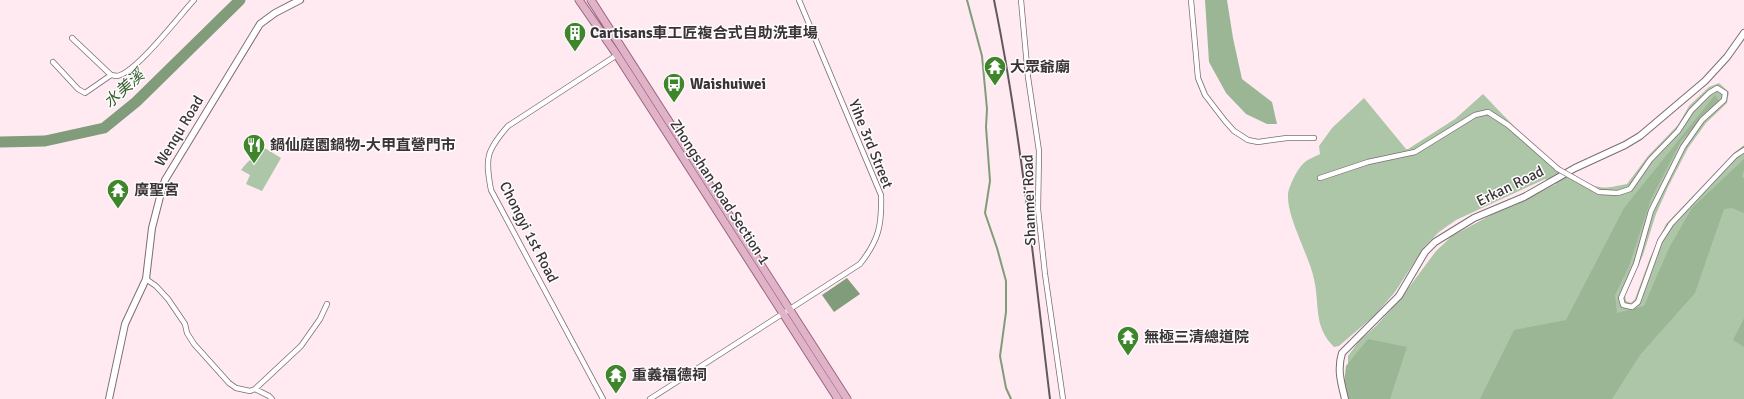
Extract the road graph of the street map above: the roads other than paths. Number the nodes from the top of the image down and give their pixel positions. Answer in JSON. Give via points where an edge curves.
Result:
{"nodes":[{"id":1,"x":194,"y":0,"type":"edge"},
{"id":2,"x":300,"y":0,"type":"edge"},
{"id":3,"x":579,"y":0,"type":"edge"},
{"id":4,"x":592,"y":0,"type":"edge"},
{"id":5,"x":799,"y":0,"type":"edge"},
{"id":6,"x":1021,"y":0,"type":"edge"},
{"id":7,"x":1191,"y":0,"type":"edge"},
{"id":8,"x":1744,"y":34,"type":"edge"},
{"id":9,"x":72,"y":38,"type":"dead end"},
{"id":10,"x":616,"y":55,"type":"junction"},
{"id":11,"x":53,"y":62,"type":"dead end"},
{"id":12,"x":111,"y":75,"type":"junction"},
{"id":13,"x":1314,"y":138,"type":"dead end"},
{"id":14,"x":1744,"y":150,"type":"edge"},
{"id":15,"x":1320,"y":178,"type":"dead end"},
{"id":16,"x":146,"y":279,"type":"junction"},
{"id":17,"x":327,"y":304,"type":"dead end"},
{"id":18,"x":791,"y":310,"type":"junction"},
{"id":19,"x":783,"y":315,"type":"junction"},
{"id":20,"x":255,"y":389,"type":"junction"},
{"id":21,"x":110,"y":399,"type":"edge"},
{"id":22,"x":272,"y":399,"type":"edge"},
{"id":23,"x":603,"y":399,"type":"edge"},
{"id":24,"x":650,"y":399,"type":"edge"},
{"id":25,"x":838,"y":399,"type":"edge"},
{"id":26,"x":847,"y":399,"type":"edge"},
{"id":27,"x":1063,"y":399,"type":"edge"},
{"id":28,"x":1345,"y":399,"type":"edge"}],
"edges":[{"from":1,"to":12,"type":"street","via":[[153,48],[132,68],[118,76]]},
{"from":2,"to":16,"type":"street","name":"Wenqu Road","via":[[260,24],[165,180],[152,228]]},
{"from":3,"to":10,"type":"main road","name":"Zhongshan Road Section 1"},
{"from":4,"to":18,"type":"main road","name":"Zhongshan Road Section 1"},
{"from":5,"to":18,"type":"street","name":"Yihe 3rd Street","via":[[881,195],[882,217],[872,249],[860,264]]},
{"from":6,"to":27,"type":"street","name":"Shanmei Road","via":[[1028,77],[1039,151],[1038,209]]},
{"from":7,"to":13,"type":"street","via":[[1198,78],[1205,95],[1225,121],[1248,140],[1258,142]]},
{"from":8,"to":28,"type":"street","name":"Erkan Road","via":[[1705,81],[1640,136],[1524,197],[1474,218],[1435,242],[1425,252],[1399,296],[1342,353],[1339,374]]},
{"from":9,"to":12,"type":"street"},
{"from":10,"to":19,"type":"main road","name":"Zhongshan Road Section 1"},
{"from":10,"to":23,"type":"street","name":"Chongyi 1st Road","via":[[508,126],[488,155],[491,190]]},
{"from":11,"to":12,"type":"street","via":[[85,93]]},
{"from":14,"to":15,"type":"street","bridge":true,"via":[[1735,156],[1671,224],[1657,248],[1638,302],[1632,307],[1623,305],[1621,298],[1636,264],[1651,211],[1683,147],[1702,120],[1724,100],[1724,93],[1717,88],[1691,111],[1678,131],[1650,160],[1630,189],[1618,192],[1599,192],[1558,169],[1508,125],[1488,112],[1475,115],[1415,152],[1368,162]]},
{"from":16,"to":20,"type":"street","via":[[168,299],[185,324],[194,344],[229,383],[236,388],[250,391]]},
{"from":16,"to":21,"type":"street","name":"Wenqu Road","via":[[125,324]]},
{"from":17,"to":20,"type":"street","via":[[320,319],[300,346]]},
{"from":18,"to":19,"type":"street","name":"Yihe 3rd Street"},
{"from":18,"to":26,"type":"main road","name":"Zhongshan Road Section 1"},
{"from":19,"to":24,"type":"street","name":"Yihe 3rd Street"},
{"from":19,"to":25,"type":"main road","name":"Zhongshan Road Section 1"},
{"from":20,"to":22,"type":"street"}]}
